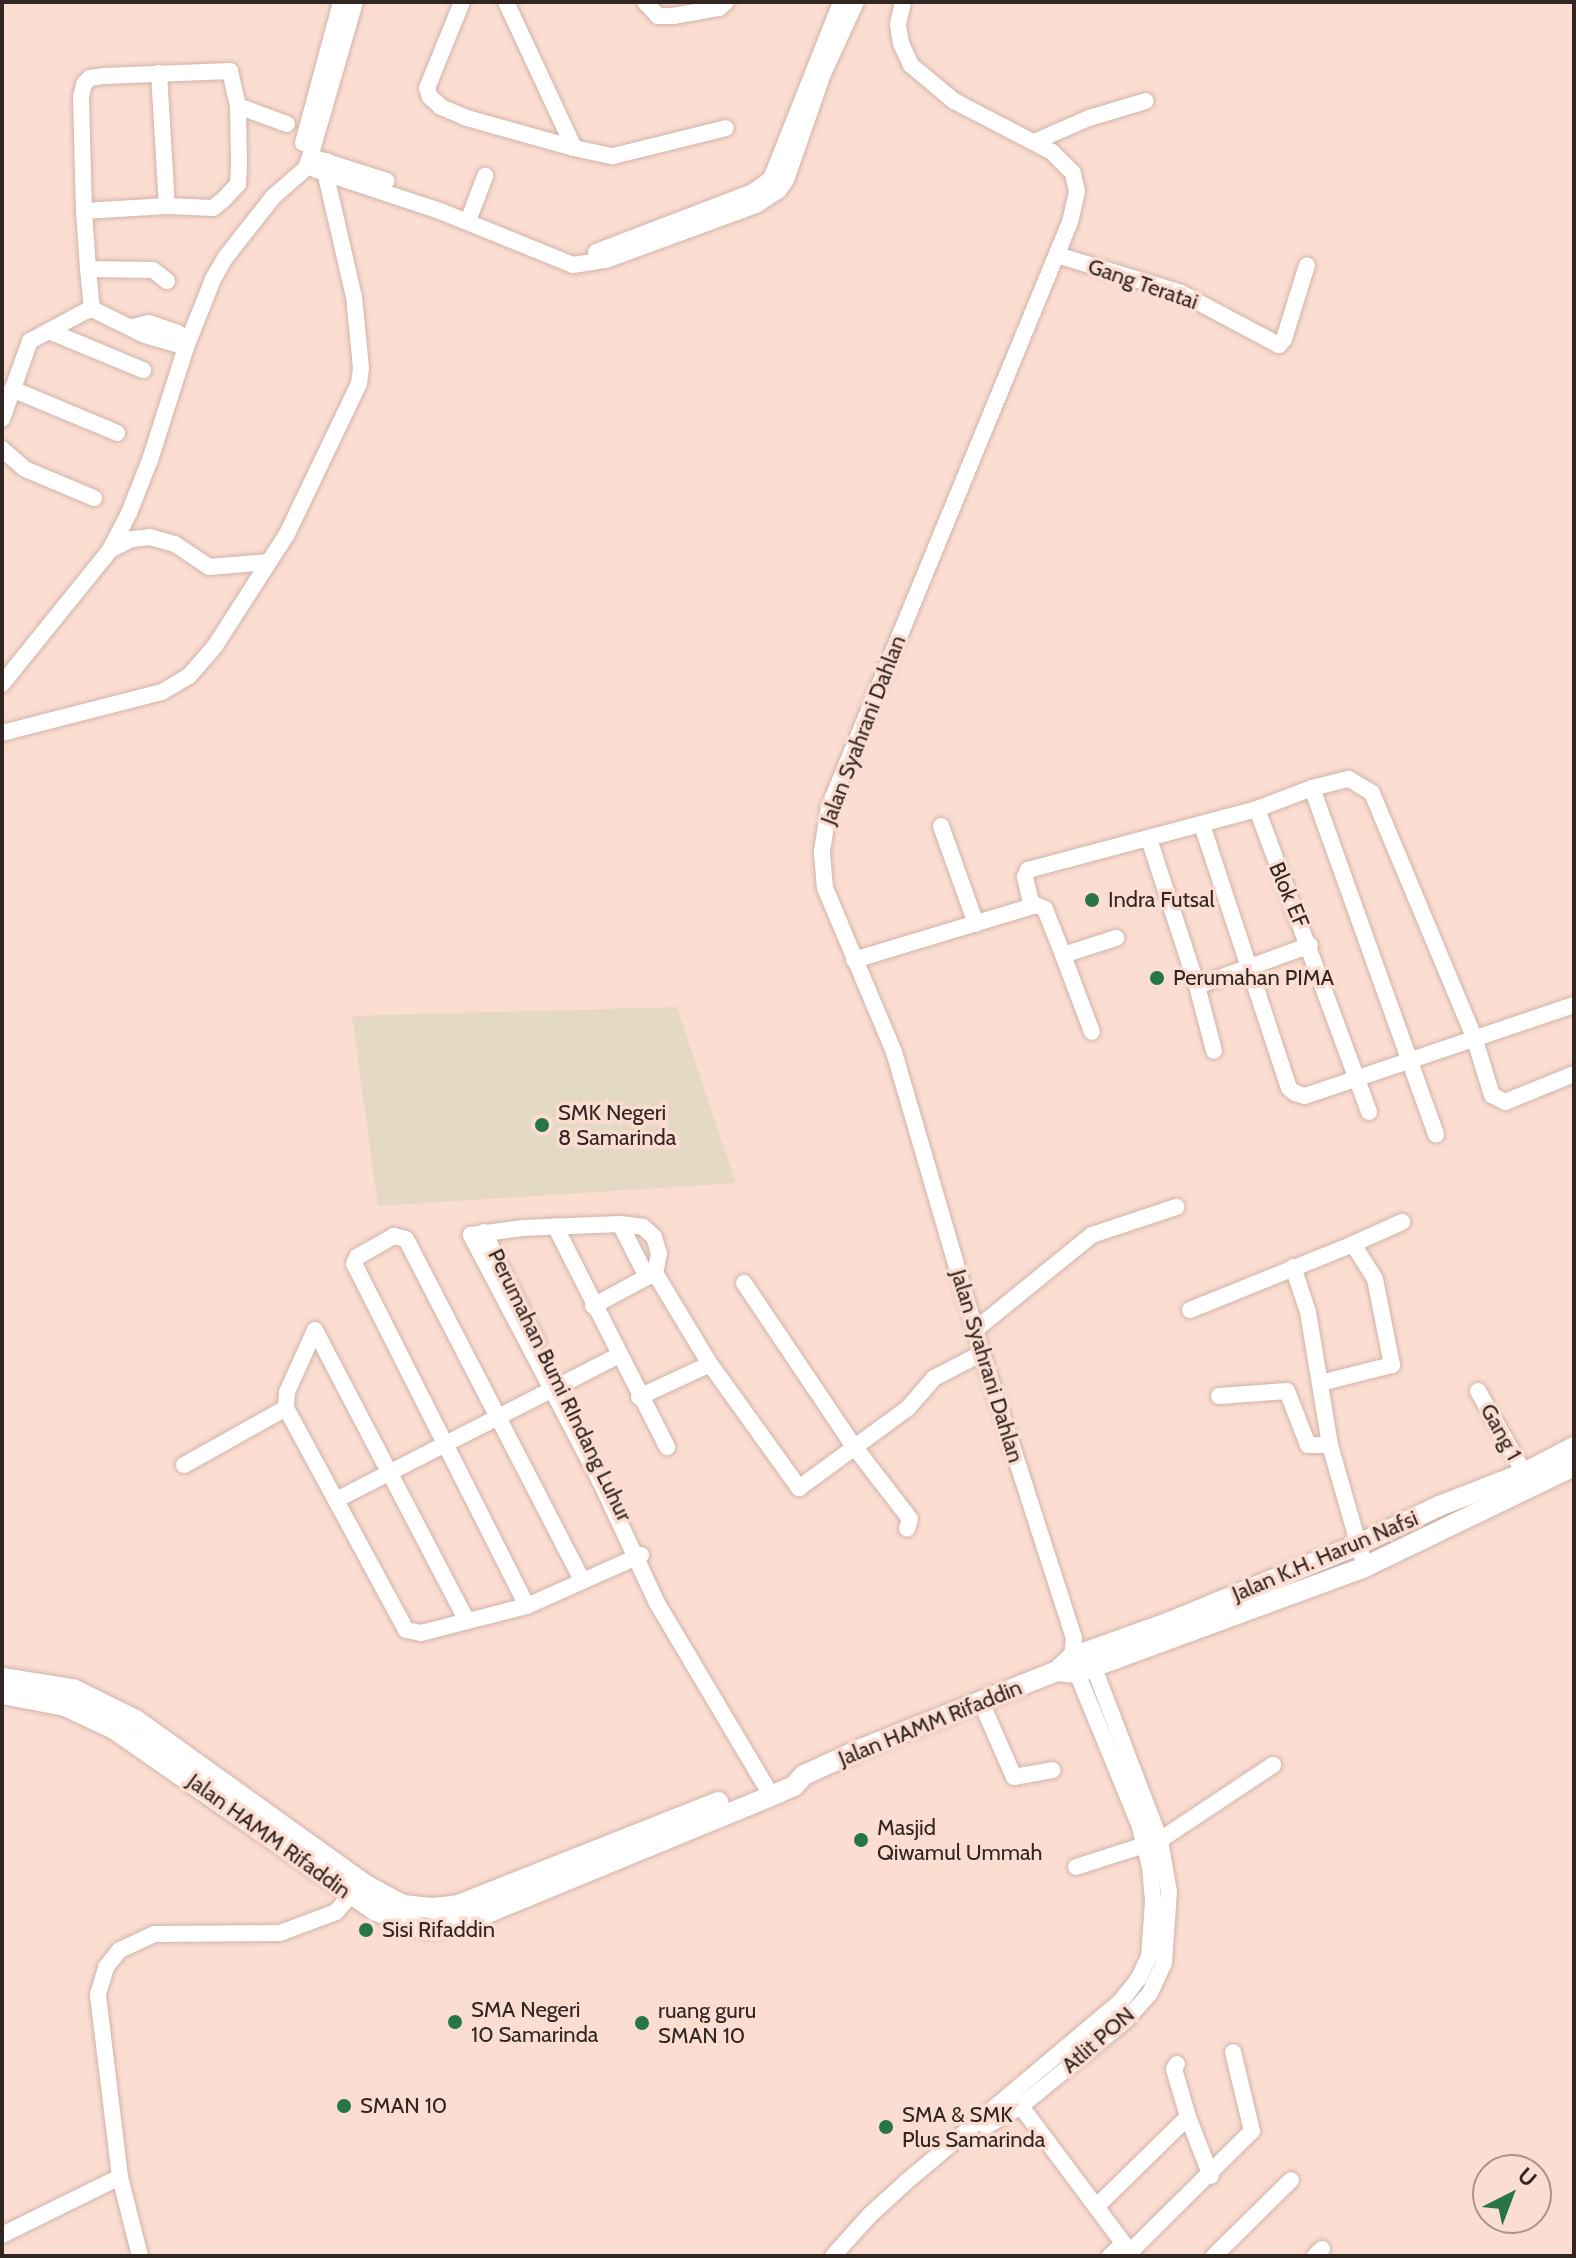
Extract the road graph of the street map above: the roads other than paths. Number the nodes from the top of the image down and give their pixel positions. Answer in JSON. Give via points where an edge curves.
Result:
{"nodes":[{"id":1,"x":341,"y":2,"type":"edge"},
{"id":2,"x":355,"y":2,"type":"edge"},
{"id":3,"x":462,"y":2,"type":"edge"},
{"id":4,"x":506,"y":2,"type":"edge"},
{"id":5,"x":645,"y":2,"type":"edge"},
{"id":6,"x":726,"y":2,"type":"edge"},
{"id":7,"x":841,"y":2,"type":"edge"},
{"id":8,"x":856,"y":2,"type":"edge"},
{"id":9,"x":903,"y":2,"type":"edge"},
{"id":10,"x":159,"y":73,"type":"junction"},
{"id":11,"x":1146,"y":101,"type":"dead end"},
{"id":12,"x":238,"y":106,"type":"junction"},
{"id":13,"x":287,"y":124,"type":"dead end"},
{"id":14,"x":726,"y":128,"type":"dead end"},
{"id":15,"x":1034,"y":142,"type":"junction"},
{"id":16,"x":574,"y":148,"type":"junction"},
{"id":17,"x":301,"y":164,"type":"junction"},
{"id":18,"x":327,"y":167,"type":"junction"},
{"id":19,"x":485,"y":176,"type":"dead end"},
{"id":20,"x":167,"y":206,"type":"junction"},
{"id":21,"x":84,"y":211,"type":"junction"},
{"id":22,"x":471,"y":213,"type":"junction"},
{"id":23,"x":1057,"y":255,"type":"junction"},
{"id":24,"x":1307,"y":265,"type":"dead end"},
{"id":25,"x":88,"y":269,"type":"junction"},
{"id":26,"x":167,"y":281,"type":"dead end"},
{"id":27,"x":92,"y":309,"type":"junction"},
{"id":28,"x":49,"y":331,"type":"junction"},
{"id":29,"x":188,"y":342,"type":"junction"},
{"id":30,"x":143,"y":370,"type":"dead end"},
{"id":31,"x":12,"y":389,"type":"junction"},
{"id":32,"x":2,"y":419,"type":"edge"},
{"id":33,"x":117,"y":433,"type":"dead end"},
{"id":34,"x":2,"y":449,"type":"edge"},
{"id":35,"x":94,"y":498,"type":"dead end"},
{"id":36,"x":110,"y":550,"type":"junction"},
{"id":37,"x":269,"y":562,"type":"junction"},
{"id":38,"x":2,"y":684,"type":"edge"},
{"id":39,"x":2,"y":733,"type":"edge"},
{"id":40,"x":1312,"y":788,"type":"junction"},
{"id":41,"x":1257,"y":809,"type":"junction"},
{"id":42,"x":1202,"y":825,"type":"junction"},
{"id":43,"x":941,"y":826,"type":"dead end"},
{"id":44,"x":1149,"y":839,"type":"junction"},
{"id":45,"x":1032,"y":906,"type":"junction"},
{"id":46,"x":976,"y":924,"type":"junction"},
{"id":47,"x":1116,"y":938,"type":"dead end"},
{"id":48,"x":1310,"y":945,"type":"junction"},
{"id":49,"x":1063,"y":955,"type":"junction"},
{"id":50,"x":854,"y":960,"type":"junction"},
{"id":51,"x":1249,"y":965,"type":"junction"},
{"id":52,"x":1197,"y":986,"type":"junction"},
{"id":53,"x":1574,"y":1005,"type":"edge"},
{"id":54,"x":1092,"y":1032,"type":"dead end"},
{"id":55,"x":1474,"y":1037,"type":"junction"},
{"id":56,"x":1214,"y":1051,"type":"dead end"},
{"id":57,"x":1411,"y":1059,"type":"junction"},
{"id":58,"x":1574,"y":1074,"type":"edge"},
{"id":59,"x":1356,"y":1078,"type":"junction"},
{"id":60,"x":1369,"y":1112,"type":"dead end"},
{"id":61,"x":1436,"y":1134,"type":"dead end"},
{"id":62,"x":1176,"y":1207,"type":"dead end"},
{"id":63,"x":1402,"y":1222,"type":"dead end"},
{"id":64,"x":620,"y":1224,"type":"junction"},
{"id":65,"x":555,"y":1226,"type":"junction"},
{"id":66,"x":1353,"y":1244,"type":"junction"},
{"id":67,"x":1293,"y":1267,"type":"junction"},
{"id":68,"x":651,"y":1275,"type":"junction"},
{"id":69,"x":744,"y":1283,"type":"dead end"},
{"id":70,"x":593,"y":1306,"type":"junction"},
{"id":71,"x":1190,"y":1310,"type":"dead end"},
{"id":72,"x":975,"y":1330,"type":"junction"},
{"id":73,"x":978,"y":1355,"type":"junction"},
{"id":74,"x":618,"y":1356,"type":"junction"},
{"id":75,"x":710,"y":1364,"type":"junction"},
{"id":76,"x":1320,"y":1383,"type":"junction"},
{"id":77,"x":554,"y":1387,"type":"junction"},
{"id":78,"x":1478,"y":1391,"type":"dead end"},
{"id":79,"x":1219,"y":1396,"type":"dead end"},
{"id":80,"x":639,"y":1397,"type":"junction"},
{"id":81,"x":286,"y":1408,"type":"junction"},
{"id":82,"x":498,"y":1417,"type":"junction"},
{"id":83,"x":445,"y":1444,"type":"junction"},
{"id":84,"x":853,"y":1445,"type":"junction"},
{"id":85,"x":1330,"y":1445,"type":"junction"},
{"id":86,"x":667,"y":1447,"type":"dead end"},
{"id":87,"x":1574,"y":1447,"type":"edge"},
{"id":88,"x":184,"y":1465,"type":"dead end"},
{"id":89,"x":1574,"y":1466,"type":"edge"},
{"id":90,"x":389,"y":1472,"type":"junction"},
{"id":91,"x":1524,"y":1473,"type":"junction"},
{"id":92,"x":336,"y":1500,"type":"junction"},
{"id":93,"x":907,"y":1529,"type":"dead end"},
{"id":94,"x":1357,"y":1545,"type":"junction"},
{"id":95,"x":638,"y":1557,"type":"junction"},
{"id":96,"x":1365,"y":1567,"type":"junction"},
{"id":97,"x":582,"y":1580,"type":"junction"},
{"id":98,"x":527,"y":1606,"type":"junction"},
{"id":99,"x":467,"y":1621,"type":"junction"},
{"id":100,"x":1077,"y":1660,"type":"junction"},
{"id":101,"x":2,"y":1678,"type":"edge"},
{"id":102,"x":2,"y":1694,"type":"edge"},
{"id":103,"x":981,"y":1702,"type":"junction"},
{"id":104,"x":1273,"y":1765,"type":"dead end"},
{"id":105,"x":188,"y":1766,"type":"junction"},
{"id":106,"x":1052,"y":1770,"type":"dead end"},
{"id":107,"x":773,"y":1787,"type":"junction"},
{"id":108,"x":1160,"y":1840,"type":"junction"},
{"id":109,"x":1144,"y":1846,"type":"junction"},
{"id":110,"x":1076,"y":1867,"type":"dead end"},
{"id":111,"x":351,"y":1895,"type":"junction"},
{"id":112,"x":1233,"y":2052,"type":"dead end"},
{"id":113,"x":1177,"y":2064,"type":"dead end"},
{"id":114,"x":1016,"y":2099,"type":"junction"},
{"id":115,"x":1188,"y":2117,"type":"junction"},
{"id":116,"x":1211,"y":2176,"type":"junction"},
{"id":117,"x":120,"y":2177,"type":"junction"},
{"id":118,"x":1291,"y":2180,"type":"dead end"},
{"id":119,"x":1096,"y":2207,"type":"junction"},
{"id":120,"x":2,"y":2235,"type":"edge"},
{"id":121,"x":1129,"y":2251,"type":"edge"},
{"id":122,"x":140,"y":2256,"type":"edge"},
{"id":123,"x":833,"y":2256,"type":"edge"},
{"id":124,"x":845,"y":2256,"type":"edge"},
{"id":125,"x":1110,"y":2256,"type":"edge"},
{"id":126,"x":1214,"y":2256,"type":"edge"}],
"edges":[{"from":1,"to":17,"type":"street","via":[[308,117]]},
{"from":2,"to":17,"type":"street"},
{"from":3,"to":16,"type":"street","via":[[427,88],[430,97],[467,118]]},
{"from":4,"to":16,"type":"street"},
{"from":5,"to":6,"type":"street","via":[[658,16],[719,8]]},
{"from":7,"to":22,"type":"street","via":[[776,169],[753,192],[586,255]]},
{"from":8,"to":18,"type":"street","via":[[779,190],[756,205],[606,260],[573,265]]},
{"from":9,"to":15,"type":"street","name":"Jalan Syahrani Dahlan","via":[[899,34],[911,65],[954,101]]},
{"from":10,"to":12,"type":"street","via":[[228,69]]},
{"from":10,"to":20,"type":"street"},
{"from":10,"to":21,"type":"street","via":[[90,78],[84,84]]},
{"from":11,"to":15,"type":"street"},
{"from":12,"to":13,"type":"street"},
{"from":12,"to":20,"type":"street","via":[[238,184],[213,208]]},
{"from":14,"to":16,"type":"street","via":[[613,156]]},
{"from":15,"to":23,"type":"street","name":"Jalan Syahrani Dahlan","via":[[1065,162],[1077,191]]},
{"from":17,"to":18,"type":"street"},
{"from":17,"to":29,"type":"street","via":[[225,258]]},
{"from":18,"to":22,"type":"street"},
{"from":18,"to":37,"type":"street","via":[[354,297],[359,384]]},
{"from":19,"to":22,"type":"street"},
{"from":20,"to":21,"type":"street"},
{"from":21,"to":25,"type":"street"},
{"from":23,"to":24,"type":"street","name":"Gang Teratai","via":[[1181,293],[1279,345]]},
{"from":23,"to":50,"type":"street","name":"Jalan Syahrani Dahlan","via":[[829,807],[822,851],[825,888]]},
{"from":25,"to":26,"type":"street","via":[[153,270]]},
{"from":25,"to":27,"type":"street"},
{"from":27,"to":28,"type":"street"},
{"from":27,"to":29,"type":"street","via":[[145,335]]},
{"from":28,"to":30,"type":"street"},
{"from":28,"to":31,"type":"street","via":[[30,341]]},
{"from":29,"to":36,"type":"street","via":[[150,460]]},
{"from":31,"to":32,"type":"street"},
{"from":31,"to":33,"type":"street"},
{"from":34,"to":35,"type":"street","via":[[25,469]]},
{"from":36,"to":37,"type":"street","via":[[150,537],[175,544],[209,567]]},
{"from":36,"to":38,"type":"street"},
{"from":37,"to":39,"type":"street","via":[[215,646],[189,676],[162,692]]},
{"from":40,"to":41,"type":"street"},
{"from":40,"to":55,"type":"street","via":[[1349,779],[1372,793]]},
{"from":40,"to":57,"type":"street"},
{"from":41,"to":42,"type":"street"},
{"from":41,"to":48,"type":"street","name":"Blok EF"},
{"from":42,"to":44,"type":"street"},
{"from":42,"to":51,"type":"street"},
{"from":43,"to":46,"type":"street"},
{"from":44,"to":45,"type":"street","via":[[1028,870],[1024,874]]},
{"from":44,"to":52,"type":"street"},
{"from":45,"to":46,"type":"street"},
{"from":45,"to":49,"type":"street","via":[[1045,909]]},
{"from":46,"to":50,"type":"street"},
{"from":47,"to":49,"type":"street"},
{"from":48,"to":51,"type":"street"},
{"from":48,"to":59,"type":"street","name":"Blok EF"},
{"from":49,"to":54,"type":"street"},
{"from":50,"to":72,"type":"street","name":"Jalan Syahrani Dahlan","via":[[894,1052]]},
{"from":51,"to":52,"type":"street"},
{"from":51,"to":59,"type":"street","via":[[1289,1088],[1305,1096]]},
{"from":52,"to":56,"type":"street"},
{"from":53,"to":55,"type":"street"},
{"from":55,"to":57,"type":"street"},
{"from":55,"to":58,"type":"street","via":[[1498,1100],[1505,1102]]},
{"from":57,"to":59,"type":"street"},
{"from":57,"to":61,"type":"street"},
{"from":59,"to":60,"type":"street","name":"Blok EF"},
{"from":62,"to":72,"type":"street","via":[[1092,1235]]},
{"from":63,"to":66,"type":"street"},
{"from":64,"to":65,"type":"street","name":"Perumahan Bumi RIndang Luhur"},
{"from":64,"to":68,"type":"street"},
{"from":64,"to":68,"type":"street","via":[[643,1227],[654,1237],[659,1253]]},
{"from":65,"to":70,"type":"street"},
{"from":65,"to":77,"type":"street","name":"Perumahan Bumi RIndang Luhur","via":[[477,1234]]},
{"from":66,"to":67,"type":"street"},
{"from":66,"to":76,"type":"street","via":[[1375,1279],[1393,1362]]},
{"from":67,"to":71,"type":"street"},
{"from":67,"to":76,"type":"street","via":[[1308,1312]]},
{"from":68,"to":70,"type":"street"},
{"from":68,"to":75,"type":"street"},
{"from":69,"to":84,"type":"street"},
{"from":70,"to":74,"type":"street"},
{"from":72,"to":73,"type":"street","name":"Jalan Syahrani Dahlan"},
{"from":73,"to":84,"type":"street","via":[[934,1378],[908,1408]]},
{"from":73,"to":100,"type":"street","name":"Jalan Syahrani Dahlan"},
{"from":74,"to":77,"type":"street"},
{"from":74,"to":80,"type":"street"},
{"from":75,"to":80,"type":"street"},
{"from":75,"to":84,"type":"street","via":[[798,1487]]},
{"from":76,"to":85,"type":"street"},
{"from":77,"to":82,"type":"street"},
{"from":77,"to":95,"type":"street","name":"Perumahan Bumi RIndang Luhur","via":[[622,1509]]},
{"from":78,"to":91,"type":"street","name":"Gang 1"},
{"from":79,"to":85,"type":"street","via":[[1287,1391],[1308,1445]]},
{"from":80,"to":86,"type":"street"},
{"from":81,"to":88,"type":"street"},
{"from":81,"to":90,"type":"street","via":[[286,1396],[315,1330]]},
{"from":81,"to":92,"type":"street"},
{"from":82,"to":83,"type":"street"},
{"from":82,"to":83,"type":"street","via":[[406,1239],[394,1236],[357,1257],[354,1264]]},
{"from":82,"to":97,"type":"street"},
{"from":83,"to":90,"type":"street"},
{"from":83,"to":98,"type":"street"},
{"from":84,"to":93,"type":"street","via":[[910,1519]]},
{"from":85,"to":94,"type":"street"},
{"from":87,"to":91,"type":"main road","name":"Jalan K.H. Harun Nafsi"},
{"from":89,"to":96,"type":"main road","name":"Jalan K.H. Harun Nafsi"},
{"from":90,"to":92,"type":"street"},
{"from":90,"to":99,"type":"street"},
{"from":91,"to":94,"type":"main road","name":"Jalan K.H. Harun Nafsi"},
{"from":92,"to":99,"type":"street","via":[[406,1630],[421,1633]]},
{"from":94,"to":96,"type":"street"},
{"from":94,"to":100,"type":"main road","name":"Jalan K.H. Harun Nafsi"},
{"from":95,"to":97,"type":"street"},
{"from":95,"to":107,"type":"street","name":"Perumahan Bumi RIndang Luhur"},
{"from":96,"to":100,"type":"main road","name":"Jalan K.H. Harun Nafsi"},
{"from":97,"to":98,"type":"street"},
{"from":98,"to":99,"type":"street"},
{"from":100,"to":103,"type":"main road","name":"Jalan HAMM Rifaddin"},
{"from":100,"to":108,"type":"street","name":"Atlit PON"},
{"from":100,"to":109,"type":"street","name":"Atlit PON"},
{"from":101,"to":105,"type":"main road","name":"Jalan HAMM Rifaddin","via":[[73,1689],[100,1701],[157,1732]]},
{"from":102,"to":105,"type":"main road","name":"Jalan HAMM Rifaddin","via":[[65,1706]]},
{"from":103,"to":106,"type":"street","via":[[1014,1777]]},
{"from":103,"to":107,"type":"main road","name":"Jalan HAMM Rifaddin","via":[[804,1775],[794,1786]]},
{"from":104,"to":108,"type":"street"},
{"from":105,"to":107,"type":"main road","name":"Jalan HAMM Rifaddin","via":[[380,1895],[403,1905],[434,1908],[458,1905]]},
{"from":105,"to":111,"type":"main road","name":"Jalan HAMM Rifaddin","via":[[227,1809]]},
{"from":107,"to":111,"type":"main road","name":"Jalan HAMM Rifaddin","via":[[458,1925],[413,1926]]},
{"from":108,"to":109,"type":"street"},
{"from":108,"to":114,"type":"street","name":"Atlit PON","via":[[1169,1892],[1168,1935],[1158,1980],[1125,2021]]},
{"from":109,"to":110,"type":"street"},
{"from":109,"to":114,"type":"street","name":"Atlit PON","via":[[1153,1901],[1149,1957],[1139,1978]]},
{"from":111,"to":117,"type":"street","via":[[336,1912],[280,1933],[154,1934],[120,1950],[106,1967],[98,1994]]},
{"from":112,"to":116,"type":"street","via":[[1253,2127]]},
{"from":113,"to":115,"type":"street"},
{"from":114,"to":119,"type":"street"},
{"from":114,"to":123,"type":"street","name":"Atlit PON","via":[[871,2214]]},
{"from":114,"to":124,"type":"street","name":"Atlit PON","via":[[904,2194]]},
{"from":115,"to":116,"type":"street"},
{"from":115,"to":119,"type":"street"},
{"from":116,"to":121,"type":"street"},
{"from":117,"to":120,"type":"street"},
{"from":117,"to":122,"type":"street"},
{"from":118,"to":126,"type":"street"},
{"from":119,"to":121,"type":"street"},
{"from":121,"to":125,"type":"street"}]}
